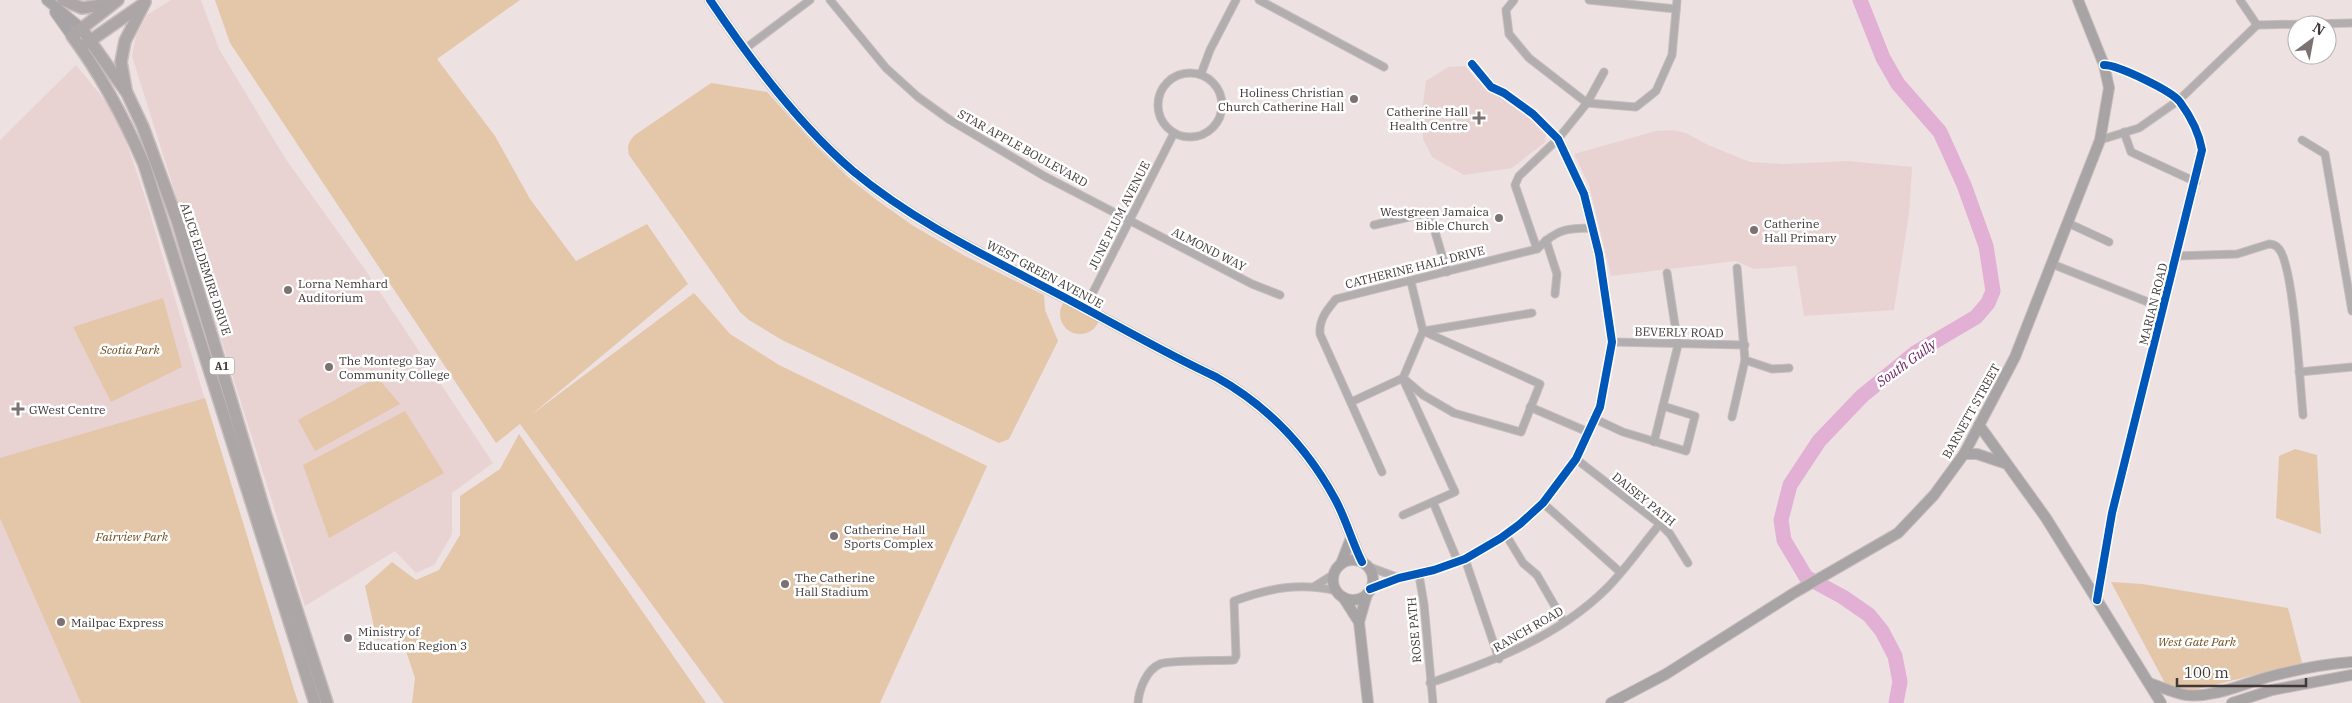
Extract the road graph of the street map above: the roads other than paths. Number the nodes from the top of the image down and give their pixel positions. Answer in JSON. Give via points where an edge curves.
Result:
{"nodes":[{"id":1,"x":47,"y":0,"type":"edge"},
{"id":2,"x":63,"y":0,"type":"edge"},
{"id":3,"x":710,"y":0,"type":"edge"},
{"id":4,"x":810,"y":0,"type":"edge"},
{"id":5,"x":830,"y":0,"type":"edge"},
{"id":6,"x":1236,"y":0,"type":"edge"},
{"id":7,"x":1259,"y":0,"type":"edge"},
{"id":8,"x":1514,"y":0,"type":"edge"},
{"id":9,"x":1589,"y":0,"type":"edge"},
{"id":10,"x":1677,"y":0,"type":"edge"},
{"id":11,"x":2078,"y":0,"type":"edge"},
{"id":12,"x":2240,"y":0,"type":"edge"},
{"id":13,"x":147,"y":1,"type":"edge"},
{"id":14,"x":116,"y":2,"type":"edge"},
{"id":15,"x":1676,"y":9,"type":"junction"},
{"id":16,"x":2352,"y":23,"type":"edge"},
{"id":17,"x":2257,"y":25,"type":"junction"},
{"id":18,"x":76,"y":32,"type":"junction"},
{"id":19,"x":86,"y":44,"type":"junction"},
{"id":20,"x":746,"y":48,"type":"junction"},
{"id":21,"x":1472,"y":64,"type":"dead end"},
{"id":22,"x":2104,"y":65,"type":"junction"},
{"id":23,"x":1384,"y":67,"type":"dead end"},
{"id":24,"x":1604,"y":72,"type":"dead end"},
{"id":25,"x":1201,"y":74,"type":"junction"},
{"id":26,"x":127,"y":93,"type":"junction"},
{"id":27,"x":2179,"y":100,"type":"junction"},
{"id":28,"x":1587,"y":103,"type":"junction"},
{"id":29,"x":2124,"y":132,"type":"junction"},
{"id":30,"x":1174,"y":133,"type":"junction"},
{"id":31,"x":1558,"y":139,"type":"junction"},
{"id":32,"x":2100,"y":140,"type":"junction"},
{"id":33,"x":2302,"y":140,"type":"dead end"},
{"id":34,"x":2196,"y":182,"type":"junction"},
{"id":35,"x":1129,"y":219,"type":"junction"},
{"id":36,"x":2068,"y":223,"type":"junction"},
{"id":37,"x":1374,"y":224,"type":"dead end"},
{"id":38,"x":1593,"y":228,"type":"junction"},
{"id":39,"x":1546,"y":240,"type":"junction"},
{"id":40,"x":2109,"y":242,"type":"dead end"},
{"id":41,"x":1537,"y":248,"type":"junction"},
{"id":42,"x":2176,"y":256,"type":"junction"},
{"id":43,"x":2052,"y":264,"type":"junction"},
{"id":44,"x":1737,"y":268,"type":"dead end"},
{"id":45,"x":1447,"y":272,"type":"junction"},
{"id":46,"x":1667,"y":273,"type":"dead end"},
{"id":47,"x":1411,"y":282,"type":"junction"},
{"id":48,"x":1555,"y":294,"type":"dead end"},
{"id":49,"x":1280,"y":295,"type":"dead end"},
{"id":50,"x":1085,"y":308,"type":"junction"},
{"id":51,"x":2164,"y":308,"type":"junction"},
{"id":52,"x":2352,"y":311,"type":"edge"},
{"id":53,"x":1532,"y":313,"type":"dead end"},
{"id":54,"x":1423,"y":331,"type":"junction"},
{"id":55,"x":1612,"y":342,"type":"junction"},
{"id":56,"x":1678,"y":345,"type":"junction"},
{"id":57,"x":1745,"y":345,"type":"junction"},
{"id":58,"x":1745,"y":360,"type":"junction"},
{"id":59,"x":2352,"y":367,"type":"edge"},
{"id":60,"x":1789,"y":368,"type":"dead end"},
{"id":61,"x":2299,"y":372,"type":"junction"},
{"id":62,"x":1403,"y":378,"type":"junction"},
{"id":63,"x":1351,"y":402,"type":"junction"},
{"id":64,"x":1663,"y":406,"type":"junction"},
{"id":65,"x":1530,"y":407,"type":"junction"},
{"id":66,"x":2303,"y":415,"type":"dead end"},
{"id":67,"x":1732,"y":417,"type":"dead end"},
{"id":68,"x":1595,"y":419,"type":"junction"},
{"id":69,"x":1979,"y":425,"type":"junction"},
{"id":70,"x":1588,"y":432,"type":"junction"},
{"id":71,"x":1654,"y":442,"type":"junction"},
{"id":72,"x":1964,"y":454,"type":"junction"},
{"id":73,"x":1576,"y":459,"type":"junction"},
{"id":74,"x":2004,"y":464,"type":"junction"},
{"id":75,"x":1382,"y":472,"type":"dead end"},
{"id":76,"x":1433,"y":502,"type":"junction"},
{"id":77,"x":1543,"y":503,"type":"junction"},
{"id":78,"x":1403,"y":515,"type":"dead end"},
{"id":79,"x":1660,"y":524,"type":"junction"},
{"id":80,"x":1506,"y":535,"type":"junction"},
{"id":81,"x":1350,"y":538,"type":"junction"},
{"id":82,"x":1462,"y":560,"type":"junction"},
{"id":83,"x":1341,"y":564,"type":"junction"},
{"id":84,"x":1364,"y":564,"type":"junction"},
{"id":85,"x":1688,"y":564,"type":"dead end"},
{"id":86,"x":1620,"y":572,"type":"junction"},
{"id":87,"x":1334,"y":574,"type":"junction"},
{"id":88,"x":1419,"y":574,"type":"junction"},
{"id":89,"x":1399,"y":578,"type":"junction"},
{"id":90,"x":1315,"y":586,"type":"junction"},
{"id":91,"x":1368,"y":592,"type":"junction"},
{"id":92,"x":1340,"y":594,"type":"junction"},
{"id":93,"x":2097,"y":600,"type":"junction"},
{"id":94,"x":1359,"y":622,"type":"junction"},
{"id":95,"x":1564,"y":622,"type":"junction"},
{"id":96,"x":1499,"y":659,"type":"junction"},
{"id":97,"x":2352,"y":662,"type":"edge"},
{"id":98,"x":2352,"y":675,"type":"edge"},
{"id":99,"x":2149,"y":683,"type":"junction"},
{"id":100,"x":1430,"y":684,"type":"junction"},
{"id":101,"x":315,"y":703,"type":"edge"},
{"id":102,"x":327,"y":703,"type":"edge"},
{"id":103,"x":1138,"y":703,"type":"edge"},
{"id":104,"x":1368,"y":703,"type":"edge"},
{"id":105,"x":1433,"y":703,"type":"edge"},
{"id":106,"x":1611,"y":703,"type":"edge"},
{"id":107,"x":2161,"y":703,"type":"edge"},
{"id":108,"x":2232,"y":703,"type":"edge"}],
"edges":[{"from":1,"to":18,"type":"street"},
{"from":2,"to":14,"type":"main road","via":[[82,8],[97,8]]},
{"from":3,"to":20,"type":"street","name":"WEST GREEN AVENUE"},
{"from":4,"to":20,"type":"street"},
{"from":5,"to":35,"type":"street","name":"STAR APPLE BOULEVARD","via":[[886,68],[937,111],[1044,176]]},
{"from":6,"to":25,"type":"street"},
{"from":7,"to":23,"type":"street"},
{"from":8,"to":28,"type":"street","via":[[1506,10],[1509,34],[1529,58]]},
{"from":9,"to":15,"type":"street"},
{"from":10,"to":15,"type":"street"},
{"from":11,"to":22,"type":"street","name":"BARNETT STREET"},
{"from":12,"to":17,"type":"street"},
{"from":13,"to":19,"type":"main road"},
{"from":13,"to":26,"type":"main road","via":[[125,41],[122,62]]},
{"from":14,"to":18,"type":"main road"},
{"from":15,"to":28,"type":"street","via":[[1672,56],[1656,91],[1636,107]]},
{"from":16,"to":17,"type":"street"},
{"from":17,"to":27,"type":"street"},
{"from":18,"to":19,"type":"main road","number":"A1"},
{"from":19,"to":26,"type":"main road","name":"ALICE ELDEMIRE DRIVE","number":"A1"},
{"from":19,"to":101,"type":"main road","name":"ALICE ELDEMIRE DRIVE","number":"A1","via":[[124,116],[157,200]]},
{"from":20,"to":50,"type":"street","name":"WEST GREEN AVENUE","via":[[780,94],[822,142],[854,172],[959,242]]},
{"from":21,"to":31,"type":"street","via":[[1492,87],[1533,114]]},
{"from":22,"to":27,"type":"street","name":"MARIAN ROAD","via":[[2139,77]]},
{"from":22,"to":32,"type":"street","name":"BARNETT STREET","via":[[2109,88]]},
{"from":24,"to":28,"type":"street"},
{"from":25,"to":30,"type":"street","via":[[1179,74],[1162,88],[1157,108],[1166,127]]},
{"from":25,"to":30,"type":"street","via":[[1212,81],[1220,93],[1223,106],[1219,119],[1203,135],[1188,138]]},
{"from":26,"to":102,"type":"main road","name":"ALICE ELDEMIRE DRIVE","number":"A1","via":[[177,220],[265,513]]},
{"from":27,"to":29,"type":"street","via":[[2139,128]]},
{"from":27,"to":34,"type":"street","name":"MARIAN ROAD","via":[[2199,133],[2202,150]]},
{"from":28,"to":31,"type":"street"},
{"from":29,"to":32,"type":"street"},
{"from":29,"to":34,"type":"street","via":[[2131,152]]},
{"from":30,"to":35,"type":"street","name":"JUNE PLUM AVENUE"},
{"from":31,"to":38,"type":"street","via":[[1584,194]]},
{"from":31,"to":41,"type":"street","via":[[1519,176],[1515,185]]},
{"from":32,"to":36,"type":"street","name":"BARNETT STREET"},
{"from":33,"to":52,"type":"street","via":[[2325,154]]},
{"from":34,"to":42,"type":"street","name":"MARIAN ROAD"},
{"from":35,"to":49,"type":"street","name":"ALMOND WAY","via":[[1252,284]]},
{"from":35,"to":50,"type":"street","name":"JUNE PLUM AVENUE"},
{"from":36,"to":40,"type":"street"},
{"from":36,"to":43,"type":"street","name":"BARNETT STREET"},
{"from":37,"to":45,"type":"street","via":[[1427,213]]},
{"from":38,"to":39,"type":"street","name":"CATHERINE HALL DRIVE","via":[[1568,228]]},
{"from":38,"to":55,"type":"street"},
{"from":39,"to":41,"type":"street","name":"CATHERINE HALL DRIVE"},
{"from":39,"to":48,"type":"street","via":[[1557,274]]},
{"from":41,"to":45,"type":"street","name":"CATHERINE HALL DRIVE"},
{"from":42,"to":51,"type":"street","name":"MARIAN ROAD"},
{"from":42,"to":61,"type":"street","via":[[2237,254],[2269,244],[2280,250],[2289,278]]},
{"from":43,"to":51,"type":"street"},
{"from":43,"to":69,"type":"street","name":"BARNETT STREET","via":[[2015,357]]},
{"from":44,"to":57,"type":"street"},
{"from":45,"to":47,"type":"street","name":"CATHERINE HALL DRIVE"},
{"from":46,"to":56,"type":"street"},
{"from":47,"to":54,"type":"street"},
{"from":47,"to":63,"type":"street","name":"CATHERINE HALL DRIVE","via":[[1336,299],[1325,311],[1320,334]]},
{"from":50,"to":81,"type":"street","name":"WEST GREEN AVENUE","via":[[1232,386],[1265,409],[1302,449],[1334,497]]},
{"from":51,"to":93,"type":"street","name":"MARIAN ROAD","via":[[2112,513]]},
{"from":53,"to":54,"type":"street"},
{"from":54,"to":62,"type":"street"},
{"from":54,"to":65,"type":"street","via":[[1540,384]]},
{"from":55,"to":56,"type":"street","name":"BEVERLY ROAD"},
{"from":55,"to":68,"type":"street"},
{"from":56,"to":57,"type":"street","name":"BEVERLY ROAD"},
{"from":56,"to":64,"type":"street"},
{"from":57,"to":58,"type":"street"},
{"from":58,"to":60,"type":"street","via":[[1772,369]]},
{"from":58,"to":67,"type":"street"},
{"from":59,"to":61,"type":"street"},
{"from":61,"to":66,"type":"street"},
{"from":62,"to":63,"type":"street"},
{"from":62,"to":65,"type":"street","via":[[1423,395],[1454,413],[1521,432]]},
{"from":62,"to":76,"type":"street","via":[[1455,492]]},
{"from":63,"to":75,"type":"street","name":"CATHERINE HALL DRIVE"},
{"from":64,"to":71,"type":"street"},
{"from":64,"to":71,"type":"street","via":[[1696,417],[1686,451]]},
{"from":65,"to":70,"type":"street"},
{"from":68,"to":70,"type":"street"},
{"from":68,"to":71,"type":"street"},
{"from":69,"to":72,"type":"street","name":"BARNETT STREET"},
{"from":69,"to":74,"type":"street"},
{"from":70,"to":73,"type":"street"},
{"from":72,"to":74,"type":"street","via":[[1984,456]]},
{"from":72,"to":106,"type":"street","name":"BARNETT STREET","via":[[1930,500],[1898,533],[1794,593],[1666,674]]},
{"from":73,"to":77,"type":"street"},
{"from":73,"to":79,"type":"street","name":"DAISEY PATH"},
{"from":74,"to":93,"type":"street","via":[[2046,518]]},
{"from":76,"to":78,"type":"street"},
{"from":76,"to":82,"type":"street"},
{"from":77,"to":80,"type":"street"},
{"from":77,"to":86,"type":"street"},
{"from":79,"to":85,"type":"street","name":"DAISEY PATH"},
{"from":79,"to":86,"type":"street","name":"RANCH ROAD"},
{"from":80,"to":82,"type":"street"},
{"from":80,"to":95,"type":"street","via":[[1523,563],[1537,575]]},
{"from":81,"to":83,"type":"street"},
{"from":81,"to":84,"type":"street","name":"WEST GREEN AVENUE"},
{"from":82,"to":88,"type":"street"},
{"from":82,"to":96,"type":"street"},
{"from":83,"to":84,"type":"street","via":[[1350,560]]},
{"from":83,"to":87,"type":"street"},
{"from":84,"to":89,"type":"street"},
{"from":84,"to":91,"type":"street","via":[[1372,577]]},
{"from":86,"to":95,"type":"street","name":"RANCH ROAD","via":[[1607,588]]},
{"from":87,"to":90,"type":"street"},
{"from":87,"to":92,"type":"street","via":[[1333,583]]},
{"from":88,"to":89,"type":"street"},
{"from":88,"to":100,"type":"street","name":"ROSE PATH"},
{"from":89,"to":91,"type":"street"},
{"from":90,"to":92,"type":"street"},
{"from":90,"to":103,"type":"street","via":[[1289,586],[1234,601],[1234,660],[1160,664],[1143,682]]},
{"from":91,"to":92,"type":"street","via":[[1356,599]]},
{"from":91,"to":94,"type":"street"},
{"from":92,"to":94,"type":"street"},
{"from":93,"to":99,"type":"street"},
{"from":94,"to":104,"type":"street"},
{"from":95,"to":96,"type":"street","name":"RANCH ROAD"},
{"from":96,"to":100,"type":"street","name":"RANCH ROAD"},
{"from":97,"to":99,"type":"street","via":[[2271,676],[2209,694],[2185,695]]},
{"from":98,"to":108,"type":"street","via":[[2272,690]]},
{"from":99,"to":107,"type":"street"},
{"from":100,"to":105,"type":"street","name":"ROSE PATH"}]}
